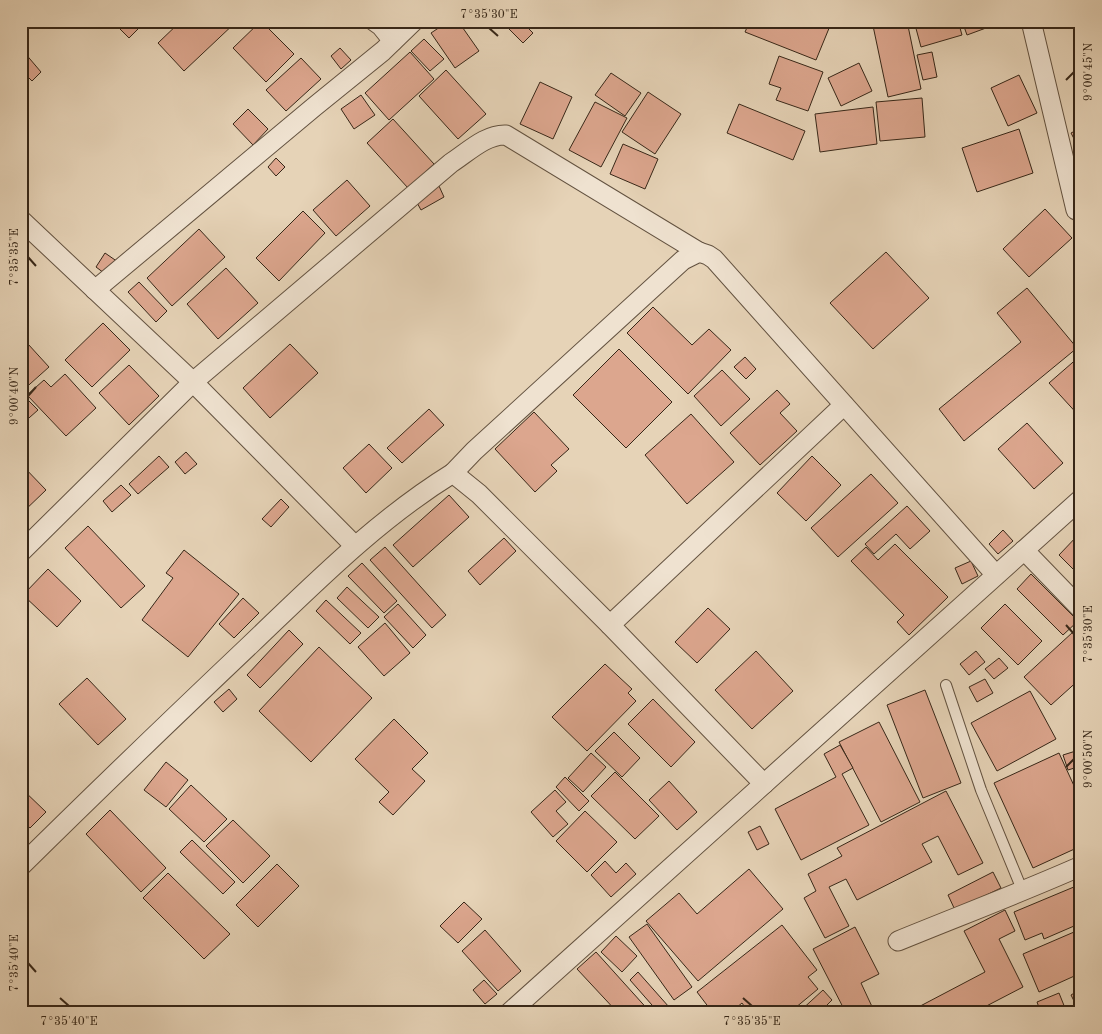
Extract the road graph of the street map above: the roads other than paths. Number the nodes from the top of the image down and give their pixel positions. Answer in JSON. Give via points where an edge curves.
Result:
{"nodes":[{"id":1,"x":374,"y":21,"type":"edge"},
{"id":2,"x":414,"y":21,"type":"edge"},
{"id":3,"x":1031,"y":21,"type":"edge"},
{"id":4,"x":394,"y":41,"type":"junction"},
{"id":5,"x":1076,"y":210,"type":"dead end"},
{"id":6,"x":21,"y":220,"type":"edge"},
{"id":7,"x":699,"y":252,"type":"junction"},
{"id":8,"x":95,"y":290,"type":"junction"},
{"id":9,"x":193,"y":382,"type":"junction"},
{"id":10,"x":844,"y":405,"type":"junction"},
{"id":11,"x":453,"y":472,"type":"junction"},
{"id":12,"x":1081,"y":499,"type":"edge"},
{"id":13,"x":354,"y":546,"type":"junction"},
{"id":14,"x":1024,"y":550,"type":"junction"},
{"id":15,"x":21,"y":552,"type":"edge"},
{"id":16,"x":996,"y":575,"type":"junction"},
{"id":17,"x":1081,"y":609,"type":"edge"},
{"id":18,"x":610,"y":625,"type":"junction"},
{"id":19,"x":946,"y":685,"type":"dead end"},
{"id":20,"x":764,"y":784,"type":"junction"},
{"id":21,"x":21,"y":866,"type":"edge"},
{"id":22,"x":1081,"y":866,"type":"edge"},
{"id":23,"x":1023,"y":892,"type":"junction"},
{"id":24,"x":898,"y":941,"type":"dead end"},
{"id":25,"x":516,"y":1010,"type":"edge"}],
"edges":[{"from":1,"to":4,"type":"street"},
{"from":2,"to":4,"type":"street"},
{"from":3,"to":5,"type":"street"},
{"from":4,"to":8,"type":"street"},
{"from":6,"to":8,"type":"street"},
{"from":7,"to":9,"type":"street","via":[[506,134],[498,134],[451,162]]},
{"from":7,"to":10,"type":"street","via":[[714,259]]},
{"from":7,"to":11,"type":"street","via":[[684,260]]},
{"from":8,"to":9,"type":"street"},
{"from":9,"to":13,"type":"street"},
{"from":9,"to":15,"type":"street"},
{"from":10,"to":16,"type":"street"},
{"from":10,"to":18,"type":"street"},
{"from":11,"to":13,"type":"street"},
{"from":11,"to":18,"type":"street"},
{"from":12,"to":14,"type":"street"},
{"from":13,"to":21,"type":"street"},
{"from":14,"to":16,"type":"street"},
{"from":14,"to":17,"type":"street"},
{"from":16,"to":20,"type":"street"},
{"from":18,"to":20,"type":"street"},
{"from":19,"to":23,"type":"lane","via":[[982,790]]},
{"from":20,"to":25,"type":"street"},
{"from":22,"to":23,"type":"street"},
{"from":23,"to":24,"type":"street"}]}
